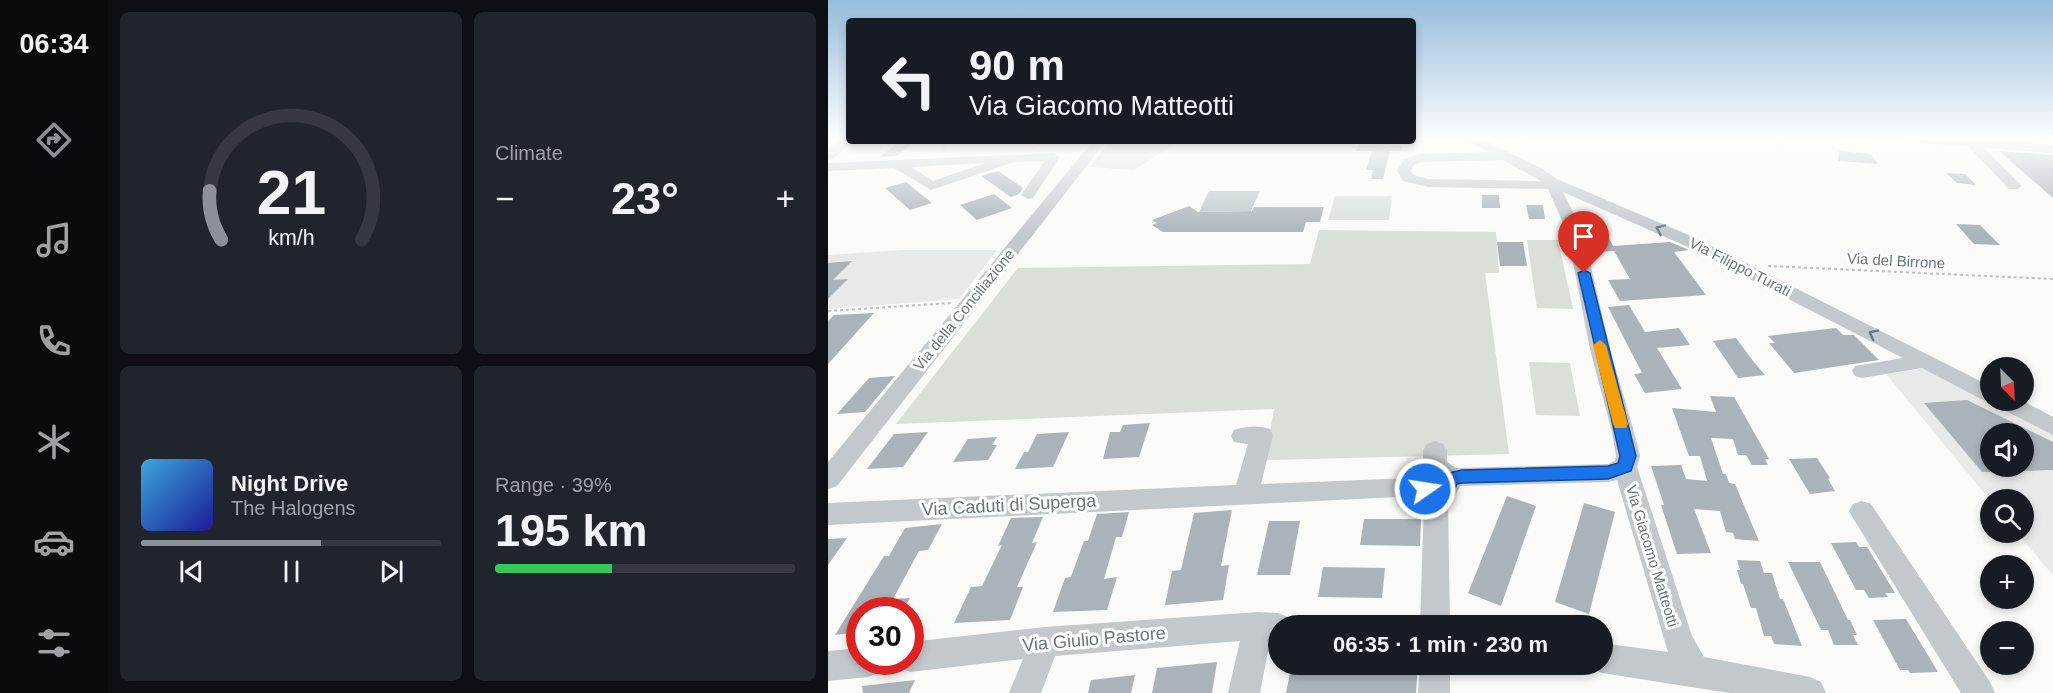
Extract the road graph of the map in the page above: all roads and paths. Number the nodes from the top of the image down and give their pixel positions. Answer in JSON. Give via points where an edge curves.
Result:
{"nodes":[{"id":1,"x":907,"y":170,"type":"edge"},
{"id":2,"x":976,"y":170,"type":"edge"},
{"id":3,"x":1045,"y":170,"type":"edge"},
{"id":4,"x":1076,"y":170,"type":"edge"},
{"id":5,"x":1404,"y":170,"type":"edge"},
{"id":6,"x":1532,"y":170,"type":"edge"},
{"id":7,"x":1999,"y":170,"type":"edge"},
{"id":8,"x":1438,"y":178,"type":"dead end"},
{"id":9,"x":1550,"y":181,"type":"junction"},
{"id":10,"x":2014,"y":186,"type":"dead end"},
{"id":11,"x":1028,"y":195,"type":"dead end"},
{"id":12,"x":1737,"y":266,"type":"junction"},
{"id":13,"x":2053,"y":279,"type":"edge"},
{"id":14,"x":971,"y":302,"type":"junction"},
{"id":15,"x":828,"y":311,"type":"edge"},
{"id":16,"x":1924,"y":361,"type":"junction"},
{"id":17,"x":1862,"y":371,"type":"dead end"},
{"id":18,"x":1980,"y":390,"type":"edge"},
{"id":19,"x":2023,"y":411,"type":"edge"},
{"id":20,"x":2053,"y":427,"type":"edge"},
{"id":21,"x":1242,"y":436,"type":"dead end"},
{"id":22,"x":1625,"y":467,"type":"junction"},
{"id":23,"x":1434,"y":475,"type":"junction"},
{"id":24,"x":828,"y":479,"type":"edge"},
{"id":25,"x":1248,"y":489,"type":"junction"},
{"id":26,"x":1863,"y":511,"type":"dead end"},
{"id":27,"x":828,"y":514,"type":"edge"},
{"id":28,"x":1435,"y":615,"type":"edge"},
{"id":29,"x":1268,"y":627,"type":"edge"},
{"id":30,"x":1045,"y":642,"type":"junction"},
{"id":31,"x":924,"y":655,"type":"edge"},
{"id":32,"x":1613,"y":660,"type":"edge"},
{"id":33,"x":846,"y":664,"type":"edge"},
{"id":34,"x":828,"y":666,"type":"edge"},
{"id":35,"x":1695,"y":671,"type":"junction"},
{"id":36,"x":1435,"y":675,"type":"edge"},
{"id":37,"x":1024,"y":693,"type":"edge"},
{"id":38,"x":1244,"y":693,"type":"edge"},
{"id":39,"x":1434,"y":693,"type":"edge"},
{"id":40,"x":1810,"y":693,"type":"edge"},
{"id":41,"x":1979,"y":693,"type":"edge"}],
"edges":[{"from":1,"to":2,"type":"street","via":[[930,186]]},
{"from":3,"to":11,"type":"street"},
{"from":4,"to":14,"type":"street","name":"Via della Conciliazione"},
{"from":5,"to":9,"type":"street","via":[[1408,177],[1428,183]]},
{"from":6,"to":9,"type":"street"},
{"from":7,"to":10,"type":"street"},
{"from":8,"to":9,"type":"street"},
{"from":12,"to":9,"type":"street","name":"Via Filippo Turati","one_way":true},
{"from":9,"to":22,"type":"street","name":"Via Giacomo Matteotti","via":[[1575,232],[1623,432],[1628,456]]},
{"from":12,"to":13,"type":"path","name":"Via del Birrone"},
{"from":16,"to":12,"type":"street","name":"Via Filippo Turati","one_way":true},
{"from":14,"to":15,"type":"path"},
{"from":14,"to":24,"type":"street","name":"Via della Conciliazione"},
{"from":16,"to":17,"type":"street"},
{"from":16,"to":18,"type":"street","name":"Via Filippo Turati"},
{"from":19,"to":20,"type":"street"},
{"from":21,"to":25,"type":"street","via":[[1262,435]]},
{"from":22,"to":23,"type":"street","name":"Via Caduti di Superga","via":[[1608,473]]},
{"from":22,"to":35,"type":"street","name":"Via Giacomo Matteotti","via":[[1679,643]]},
{"from":23,"to":25,"type":"street","name":"Via Caduti di Superga","via":[[1399,487]]},
{"from":23,"to":28,"type":"street"},
{"from":25,"to":27,"type":"street","name":"Via Caduti di Superga","via":[[1189,497]]},
{"from":26,"to":41,"type":"street"},
{"from":29,"to":30,"type":"street","name":"Via Giulio Pastore"},
{"from":29,"to":38,"type":"street"},
{"from":30,"to":31,"type":"street","name":"Via Giulio Pastore"},
{"from":30,"to":37,"type":"street"},
{"from":32,"to":35,"type":"street"},
{"from":33,"to":34,"type":"street"},
{"from":35,"to":40,"type":"street"},
{"from":36,"to":39,"type":"street"}]}
